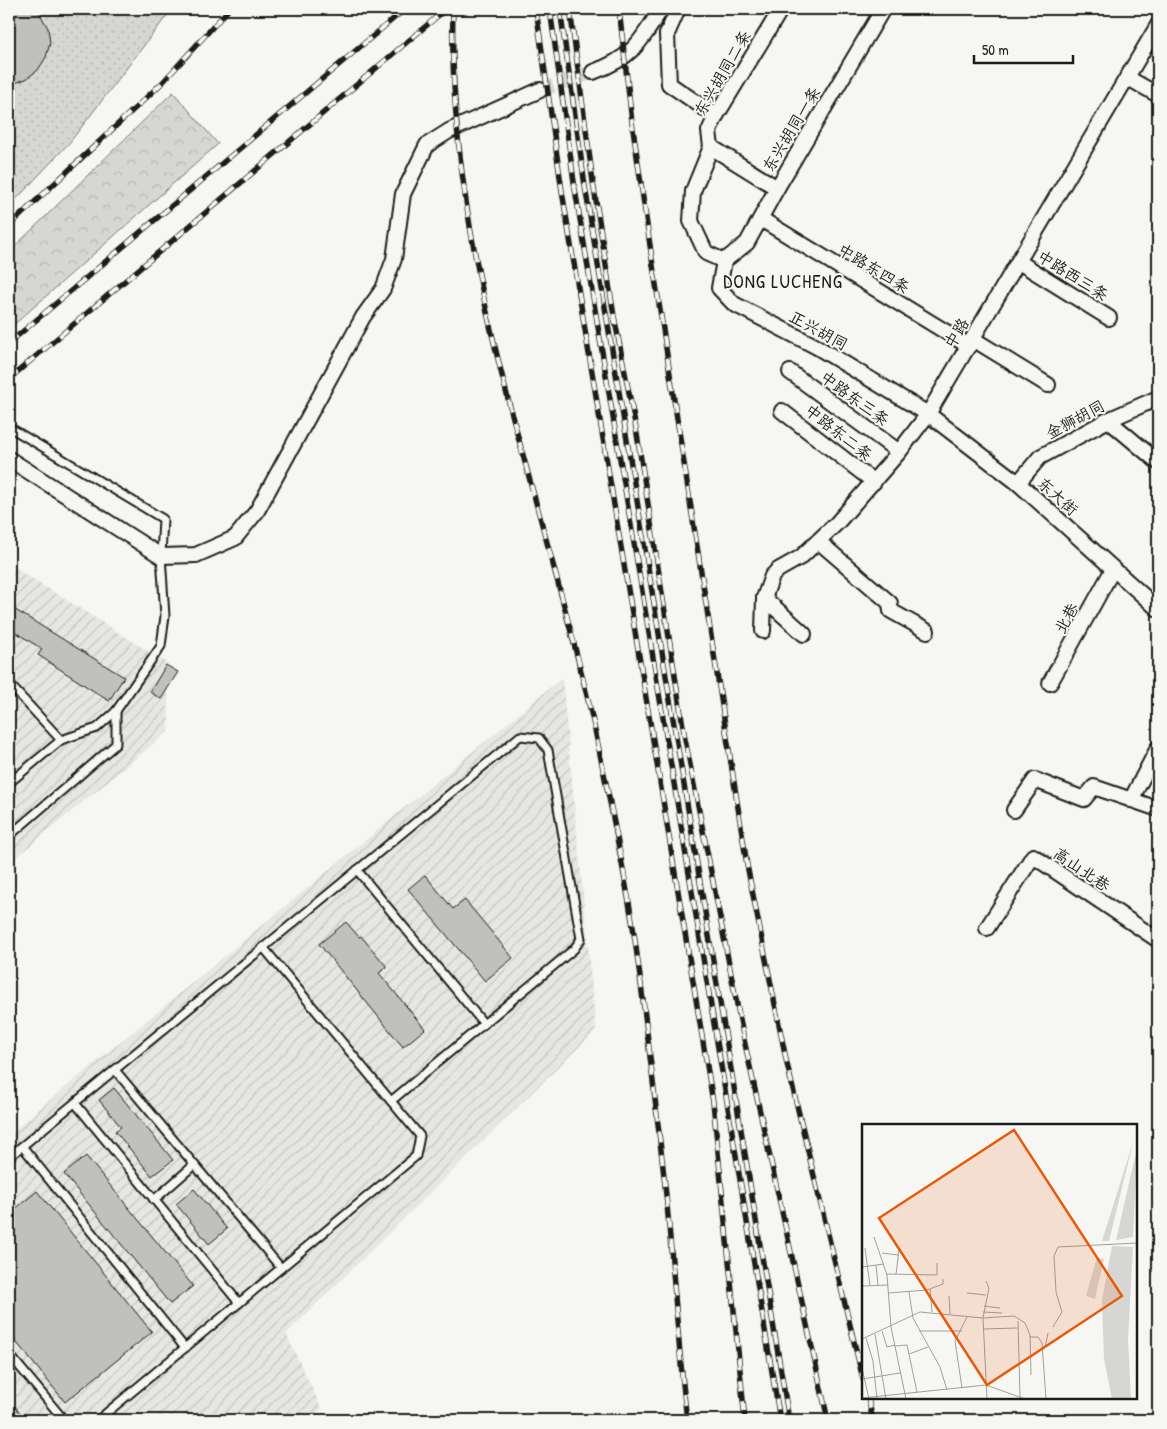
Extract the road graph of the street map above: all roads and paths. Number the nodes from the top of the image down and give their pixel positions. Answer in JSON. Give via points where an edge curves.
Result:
{"nodes":[{"id":1,"x":661,"y":9,"type":"edge"},
{"id":2,"x":678,"y":9,"type":"edge"},
{"id":3,"x":781,"y":9,"type":"edge"},
{"id":4,"x":883,"y":9,"type":"edge"},
{"id":5,"x":1158,"y":25,"type":"edge"},
{"id":6,"x":593,"y":72,"type":"tunnel mouth"},
{"id":7,"x":1128,"y":78,"type":"junction"},
{"id":8,"x":540,"y":90,"type":"tunnel mouth"},
{"id":9,"x":1158,"y":95,"type":"edge"},
{"id":10,"x":716,"y":116,"type":"junction"},
{"id":11,"x":710,"y":147,"type":"junction"},
{"id":12,"x":777,"y":188,"type":"junction"},
{"id":13,"x":761,"y":219,"type":"junction"},
{"id":14,"x":724,"y":261,"type":"junction"},
{"id":15,"x":1019,"y":262,"type":"junction"},
{"id":16,"x":1109,"y":318,"type":"dead end"},
{"id":17,"x":971,"y":343,"type":"junction"},
{"id":18,"x":790,"y":372,"type":"dead end"},
{"id":19,"x":1048,"y":385,"type":"dead end"},
{"id":20,"x":1158,"y":398,"type":"edge"},
{"id":21,"x":782,"y":411,"type":"dead end"},
{"id":22,"x":928,"y":414,"type":"junction"},
{"id":23,"x":1108,"y":420,"type":"junction"},
{"id":24,"x":9,"y":427,"type":"edge"},
{"id":25,"x":900,"y":452,"type":"junction"},
{"id":26,"x":9,"y":459,"type":"edge"},
{"id":27,"x":1158,"y":462,"type":"edge"},
{"id":28,"x":874,"y":482,"type":"junction"},
{"id":29,"x":1018,"y":483,"type":"junction"},
{"id":30,"x":818,"y":541,"type":"junction"},
{"id":31,"x":161,"y":556,"type":"junction"},
{"id":32,"x":1113,"y":569,"type":"junction"},
{"id":33,"x":764,"y":598,"type":"junction"},
{"id":34,"x":1158,"y":610,"type":"edge"},
{"id":35,"x":763,"y":631,"type":"dead end"},
{"id":36,"x":927,"y":631,"type":"dead end"},
{"id":37,"x":804,"y":634,"type":"dead end"},
{"id":38,"x":1050,"y":683,"type":"dead end"},
{"id":39,"x":9,"y":687,"type":"edge"},
{"id":40,"x":116,"y":711,"type":"junction"},
{"id":41,"x":61,"y":740,"type":"junction"},
{"id":42,"x":1158,"y":748,"type":"edge"},
{"id":43,"x":9,"y":783,"type":"edge"},
{"id":44,"x":1131,"y":800,"type":"junction"},
{"id":45,"x":1014,"y":810,"type":"dead end"},
{"id":46,"x":1158,"y":810,"type":"edge"},
{"id":47,"x":9,"y":836,"type":"edge"},
{"id":48,"x":357,"y":870,"type":"junction"},
{"id":49,"x":987,"y":928,"type":"dead end"},
{"id":50,"x":1158,"y":940,"type":"edge"},
{"id":51,"x":263,"y":947,"type":"junction"},
{"id":52,"x":484,"y":1024,"type":"junction"},
{"id":53,"x":115,"y":1070,"type":"junction"},
{"id":54,"x":391,"y":1101,"type":"junction"},
{"id":55,"x":75,"y":1103,"type":"junction"},
{"id":56,"x":22,"y":1146,"type":"junction"},
{"id":57,"x":9,"y":1157,"type":"edge"},
{"id":58,"x":194,"y":1164,"type":"junction"},
{"id":59,"x":154,"y":1200,"type":"junction"},
{"id":60,"x":281,"y":1268,"type":"junction"},
{"id":61,"x":239,"y":1303,"type":"junction"},
{"id":62,"x":185,"y":1348,"type":"junction"},
{"id":63,"x":9,"y":1354,"type":"edge"},
{"id":64,"x":64,"y":1420,"type":"edge"},
{"id":65,"x":98,"y":1420,"type":"edge"}],
"edges":[{"from":1,"to":6,"type":"street","via":[[641,40],[617,63]]},
{"from":2,"to":10,"type":"street","via":[[667,34],[669,84]]},
{"from":3,"to":10,"type":"street","name":"东兴胡同二条"},
{"from":4,"to":12,"type":"street","name":"东兴胡同一条"},
{"from":5,"to":7,"type":"street","name":"中路"},
{"from":7,"to":9,"type":"street"},
{"from":7,"to":15,"type":"street","name":"中路"},
{"from":8,"to":31,"type":"street","via":[[449,131],[428,145],[403,194],[394,259],[383,289],[363,317],[257,510],[234,538],[196,555]]},
{"from":10,"to":11,"type":"street","name":"东兴胡同二条","via":[[709,131]]},
{"from":11,"to":12,"type":"street"},
{"from":11,"to":14,"type":"street","name":"东兴胡同二条","via":[[693,191],[690,221],[706,253]]},
{"from":12,"to":13,"type":"street","name":"东兴胡同一条"},
{"from":13,"to":14,"type":"street","name":"东兴胡同一条","via":[[747,243]]},
{"from":13,"to":17,"type":"street","name":"中路东四条"},
{"from":14,"to":22,"type":"street","name":"正兴胡同","via":[[719,288],[734,304],[817,347]]},
{"from":15,"to":16,"type":"street","name":"中路西三条"},
{"from":15,"to":17,"type":"street","name":"中路"},
{"from":17,"to":19,"type":"street","name":"中路东四条"},
{"from":17,"to":22,"type":"street","name":"中路"},
{"from":18,"to":25,"type":"street","name":"中路东三条"},
{"from":20,"to":23,"type":"street","name":"金狮胡同"},
{"from":21,"to":28,"type":"street","name":"中路东二条"},
{"from":22,"to":25,"type":"street","name":"中路"},
{"from":22,"to":29,"type":"street","name":"东大街"},
{"from":23,"to":27,"type":"street"},
{"from":23,"to":29,"type":"street","name":"金狮胡同","via":[[1040,458]]},
{"from":24,"to":31,"type":"lane","via":[[163,519]]},
{"from":25,"to":28,"type":"street","name":"中路"},
{"from":26,"to":31,"type":"street"},
{"from":28,"to":30,"type":"street","name":"中路"},
{"from":29,"to":32,"type":"street","name":"东大街"},
{"from":30,"to":33,"type":"street","name":"中路","via":[[772,576]]},
{"from":30,"to":36,"type":"street","via":[[890,603],[891,611]]},
{"from":31,"to":40,"type":"lane","via":[[165,616],[161,646]]},
{"from":32,"to":34,"type":"street","name":"东大街"},
{"from":32,"to":38,"type":"street","name":"北巷"},
{"from":33,"to":35,"type":"street","name":"中路"},
{"from":33,"to":37,"type":"street"},
{"from":39,"to":41,"type":"lane"},
{"from":40,"to":41,"type":"lane","via":[[97,728]]},
{"from":40,"to":47,"type":"lane","via":[[116,744]]},
{"from":41,"to":43,"type":"lane"},
{"from":42,"to":44,"type":"street"},
{"from":44,"to":45,"type":"street","via":[[1094,787],[1084,799],[1035,780]]},
{"from":44,"to":46,"type":"street"},
{"from":48,"to":51,"type":"lane"},
{"from":48,"to":52,"type":"lane"},
{"from":48,"to":52,"type":"lane","via":[[520,736],[539,738],[548,750],[581,939],[574,949]]},
{"from":49,"to":50,"type":"street","name":"高山北巷","via":[[1032,856]]},
{"from":51,"to":53,"type":"lane"},
{"from":51,"to":54,"type":"lane"},
{"from":52,"to":54,"type":"lane"},
{"from":53,"to":55,"type":"lane"},
{"from":53,"to":58,"type":"lane"},
{"from":54,"to":60,"type":"lane","via":[[420,1136],[416,1156]]},
{"from":55,"to":56,"type":"lane"},
{"from":55,"to":59,"type":"lane"},
{"from":56,"to":57,"type":"lane"},
{"from":56,"to":62,"type":"lane"},
{"from":58,"to":59,"type":"lane"},
{"from":58,"to":60,"type":"lane"},
{"from":59,"to":61,"type":"lane"},
{"from":60,"to":61,"type":"lane"},
{"from":61,"to":62,"type":"lane"},
{"from":62,"to":65,"type":"lane"},
{"from":63,"to":64,"type":"lane"}]}
